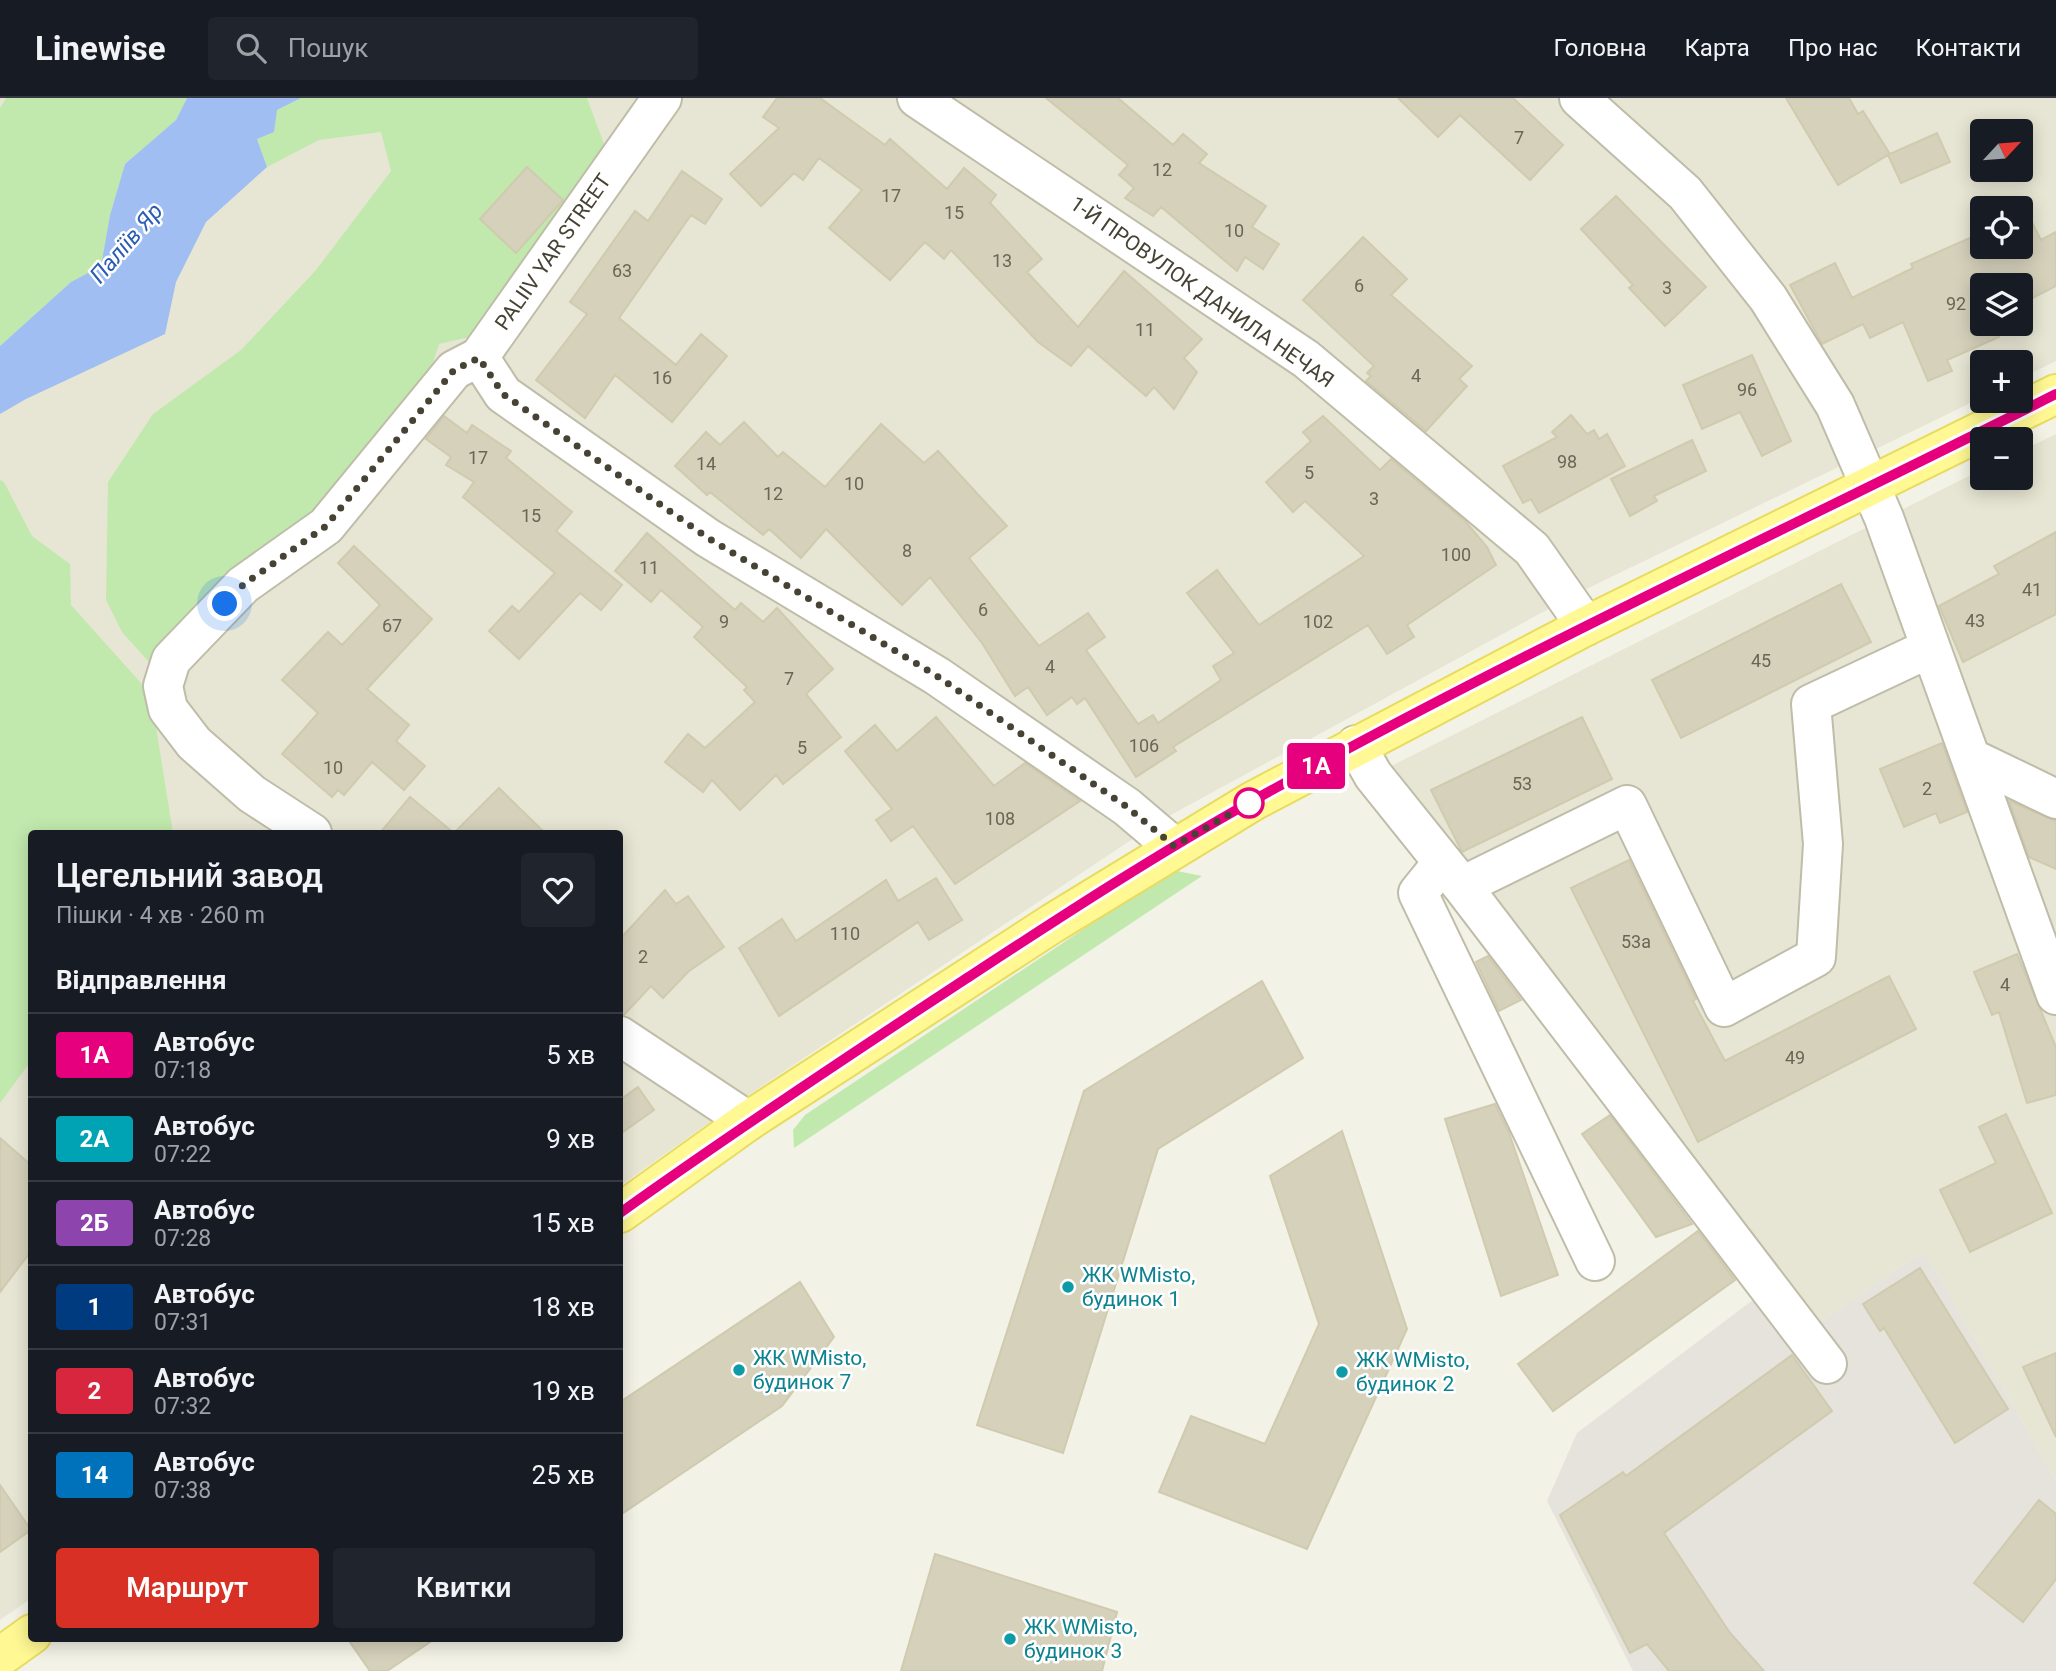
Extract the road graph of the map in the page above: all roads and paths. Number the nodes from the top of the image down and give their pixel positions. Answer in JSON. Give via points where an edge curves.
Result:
{"nodes":[{"id":1,"x":662,"y":98,"type":"edge"},
{"id":2,"x":917,"y":98,"type":"edge"},
{"id":3,"x":1579,"y":98,"type":"edge"},
{"id":4,"x":479,"y":358,"type":"junction"},
{"id":5,"x":2056,"y":394,"type":"edge"},
{"id":6,"x":1870,"y":488,"type":"junction"},
{"id":7,"x":1586,"y":626,"type":"junction"},
{"id":8,"x":1930,"y":649,"type":"junction"},
{"id":9,"x":1356,"y":745,"type":"junction"},
{"id":10,"x":1971,"y":758,"type":"junction"},
{"id":11,"x":2056,"y":799,"type":"edge"},
{"id":12,"x":307,"y":830,"type":"edge"},
{"id":13,"x":1174,"y":846,"type":"junction"},
{"id":14,"x":1453,"y":874,"type":"junction"},
{"id":15,"x":2056,"y":995,"type":"edge"},
{"id":16,"x":623,"y":1038,"type":"edge"},
{"id":17,"x":748,"y":1121,"type":"junction"},
{"id":18,"x":623,"y":1211,"type":"edge"},
{"id":19,"x":1595,"y":1261,"type":"dead end"},
{"id":20,"x":1827,"y":1364,"type":"dead end"},
{"id":21,"x":28,"y":1637,"type":"edge"},
{"id":22,"x":0,"y":1657,"type":"edge"}],
"edges":[{"from":1,"to":4,"type":"street","name":"PALIIV YAR STREET"},
{"from":2,"to":7,"type":"street","name":"1-Й ПРОВУЛОК ДАНИЛА НЕЧАЯ","via":[[1306,359],[1532,549]]},
{"from":3,"to":6,"type":"street","via":[[1685,193],[1768,298],[1835,405]]},
{"from":4,"to":12,"type":"street","name":"PALIIV YAR STREET","via":[[454,370],[326,526],[243,585],[172,660],[163,687],[168,709],[194,743],[252,794]]},
{"from":4,"to":13,"type":"street","via":[[503,394],[514,402],[708,538],[937,676],[1127,807]]},
{"from":5,"to":6,"type":"main road"},
{"from":6,"to":7,"type":"main road"},
{"from":6,"to":8,"type":"street"},
{"from":7,"to":9,"type":"main road"},
{"from":8,"to":10,"type":"street"},
{"from":8,"to":14,"type":"street","via":[[1811,704],[1823,844],[1816,957],[1724,1007],[1627,805]]},
{"from":9,"to":13,"type":"main road"},
{"from":9,"to":14,"type":"street","via":[[1373,775]]},
{"from":10,"to":11,"type":"street"},
{"from":10,"to":15,"type":"street"},
{"from":13,"to":17,"type":"main road"},
{"from":14,"to":19,"type":"street","via":[[1418,893]]},
{"from":14,"to":20,"type":"street"},
{"from":16,"to":17,"type":"street"},
{"from":17,"to":18,"type":"main road"},
{"from":21,"to":22,"type":"main road"}]}
